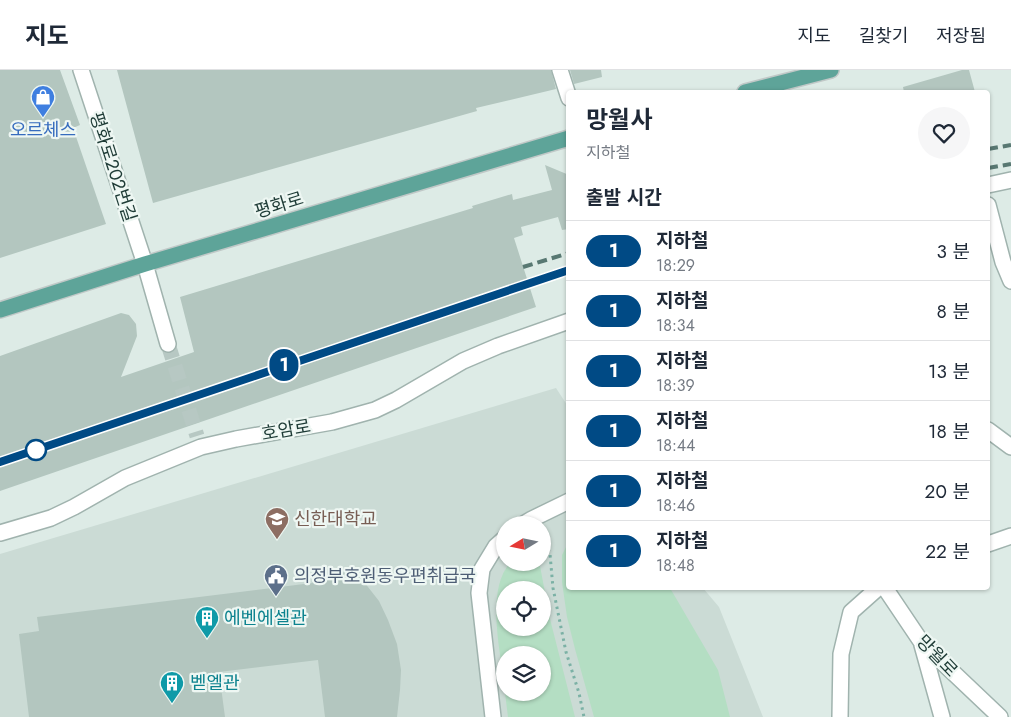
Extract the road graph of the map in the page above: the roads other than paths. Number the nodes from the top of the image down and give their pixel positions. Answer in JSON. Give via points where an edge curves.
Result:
{"nodes":[{"id":1,"x":81,"y":70,"type":"edge"},
{"id":2,"x":560,"y":70,"type":"edge"},
{"id":3,"x":831,"y":70,"type":"edge"},
{"id":4,"x":566,"y":90,"type":"edge"},
{"id":5,"x":753,"y":90,"type":"edge"},
{"id":6,"x":566,"y":139,"type":"edge"},
{"id":7,"x":1011,"y":180,"type":"edge"},
{"id":8,"x":990,"y":185,"type":"edge"},
{"id":9,"x":990,"y":213,"type":"edge"},
{"id":10,"x":145,"y":264,"type":"junction"},
{"id":11,"x":1011,"y":281,"type":"edge"},
{"id":12,"x":0,"y":310,"type":"edge"},
{"id":13,"x":566,"y":321,"type":"edge"},
{"id":14,"x":168,"y":344,"type":"tunnel mouth"},
{"id":15,"x":990,"y":431,"type":"edge"},
{"id":16,"x":1011,"y":447,"type":"edge"},
{"id":17,"x":566,"y":502,"type":"edge"},
{"id":18,"x":536,"y":516,"type":"edge"},
{"id":19,"x":0,"y":533,"type":"edge"},
{"id":20,"x":1011,"y":536,"type":"edge"},
{"id":21,"x":990,"y":543,"type":"edge"},
{"id":22,"x":496,"y":546,"type":"edge"},
{"id":23,"x":876,"y":590,"type":"edge"},
{"id":24,"x":886,"y":590,"type":"edge"},
{"id":25,"x":922,"y":644,"type":"junction"},
{"id":26,"x":493,"y":717,"type":"edge"},
{"id":27,"x":840,"y":717,"type":"edge"},
{"id":28,"x":942,"y":717,"type":"edge"},
{"id":29,"x":1000,"y":717,"type":"edge"}],
"edges":[{"from":1,"to":10,"type":"street","name":"평화로202번길"},
{"from":2,"to":4,"type":"street"},
{"from":3,"to":5,"type":"main road"},
{"from":6,"to":10,"type":"main road","name":"평화로"},
{"from":7,"to":8,"type":"street"},
{"from":9,"to":11,"type":"street"},
{"from":10,"to":12,"type":"main road","name":"평화로"},
{"from":10,"to":14,"type":"street","name":"평화로202번길"},
{"from":13,"to":19,"type":"street","name":"호암로","via":[[463,361],[375,410],[332,422],[236,439],[199,442],[125,478],[74,508]]},
{"from":15,"to":16,"type":"street"},
{"from":17,"to":18,"type":"street"},
{"from":20,"to":21,"type":"street"},
{"from":22,"to":26,"type":"street","via":[[482,570],[479,593]]},
{"from":23,"to":27,"type":"street","via":[[851,612],[841,654]]},
{"from":24,"to":25,"type":"street","name":"망월로"},
{"from":25,"to":28,"type":"street"},
{"from":25,"to":29,"type":"street","name":"망월로"}]}
